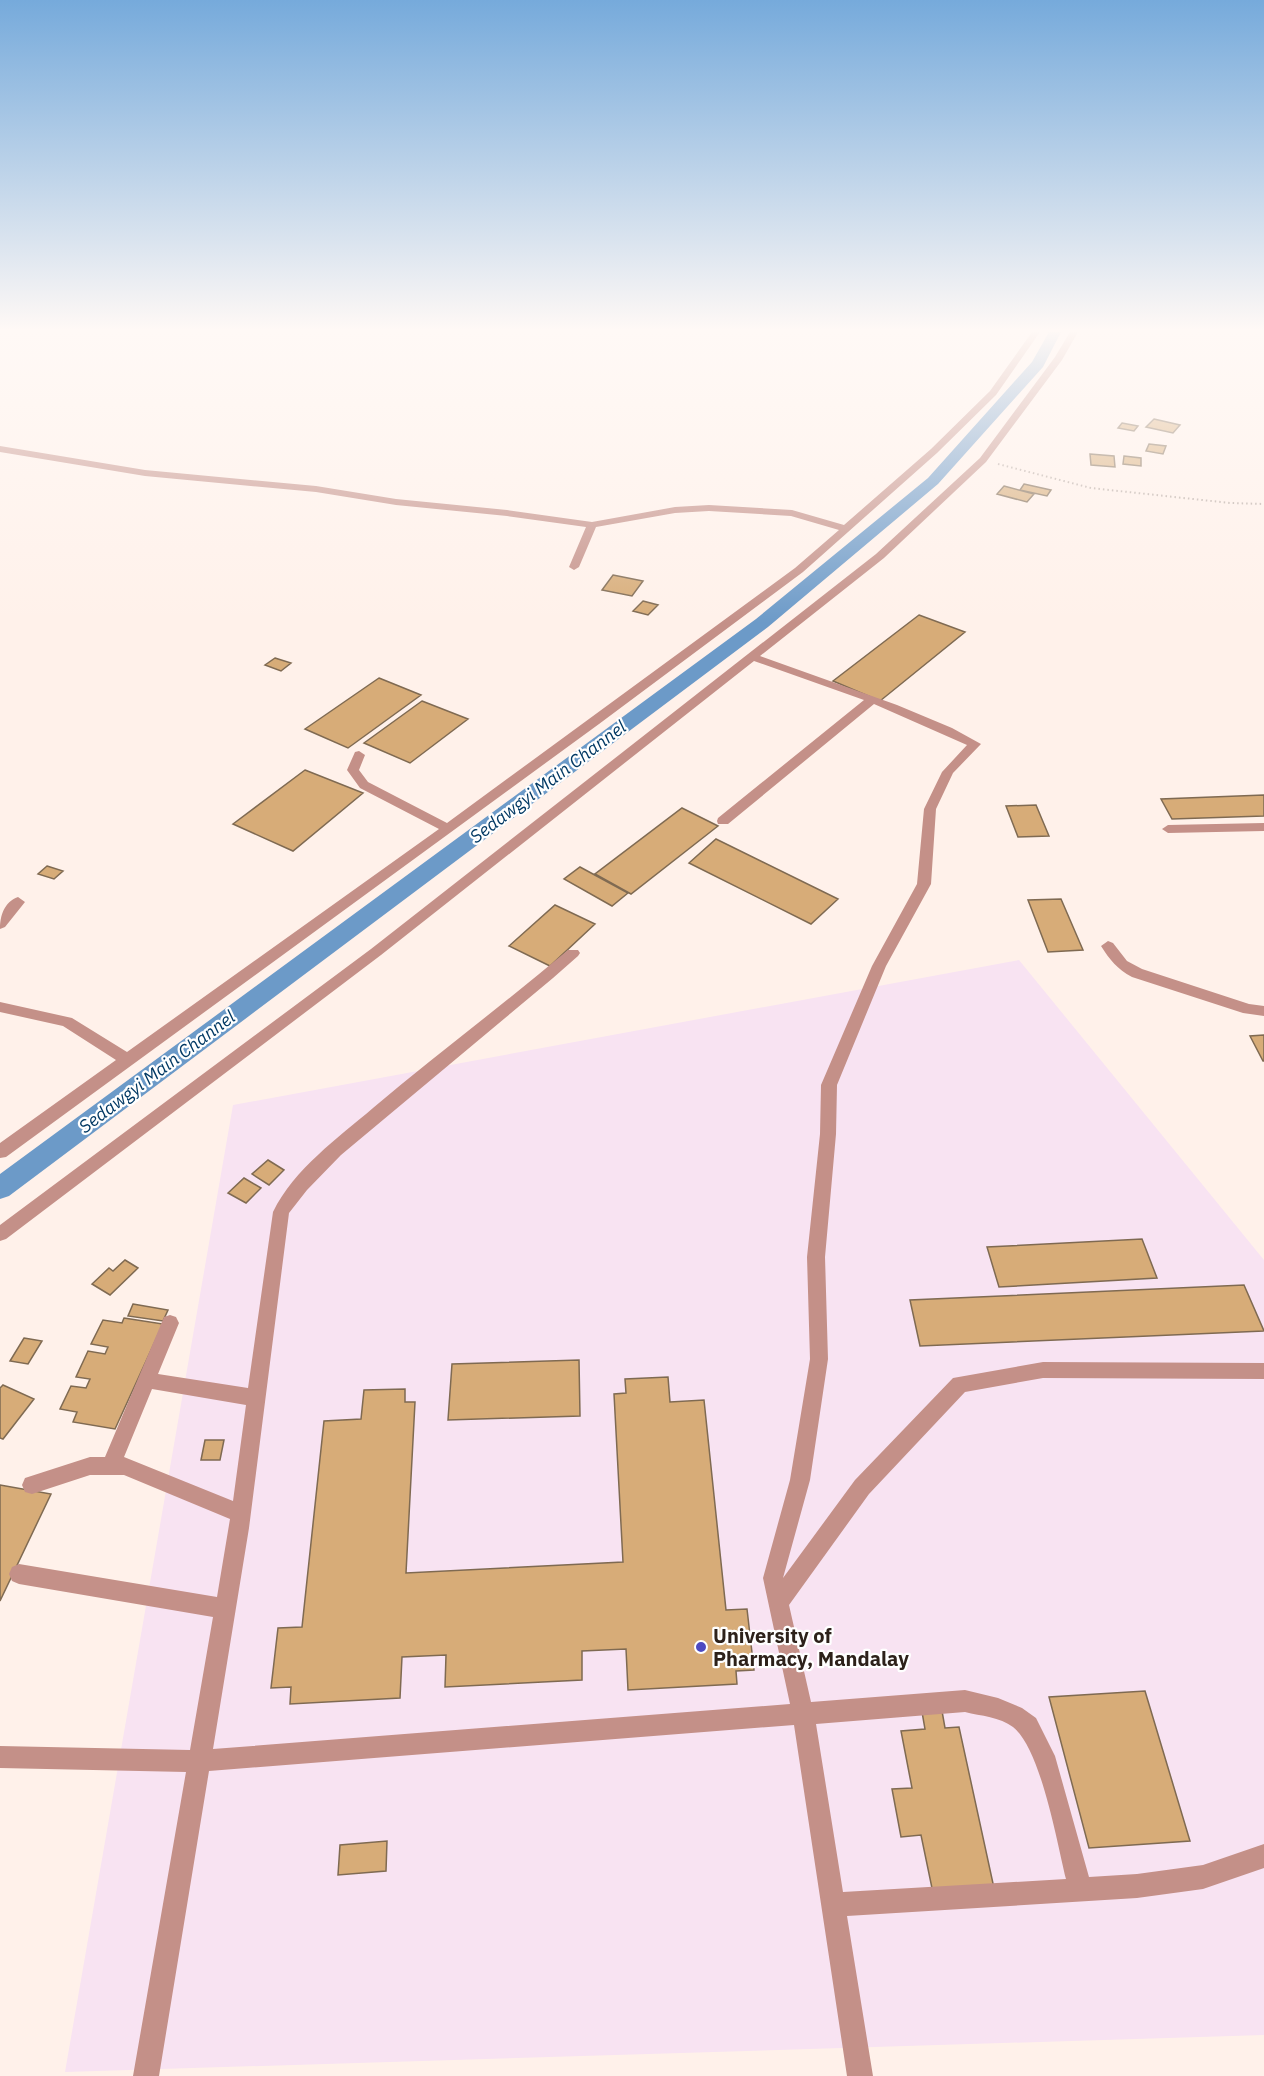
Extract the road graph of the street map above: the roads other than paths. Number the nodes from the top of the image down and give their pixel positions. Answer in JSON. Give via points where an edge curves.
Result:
{"nodes":[{"id":1,"x":957,"y":429,"type":"edge"},
{"id":2,"x":1006,"y":429,"type":"edge"},
{"id":3,"x":0,"y":449,"type":"edge"},
{"id":4,"x":592,"y":525,"type":"junction"},
{"id":5,"x":846,"y":529,"type":"junction"},
{"id":6,"x":574,"y":567,"type":"dead end"},
{"id":7,"x":751,"y":657,"type":"junction"},
{"id":8,"x":871,"y":700,"type":"junction"},
{"id":9,"x":359,"y":755,"type":"dead end"},
{"id":10,"x":723,"y":821,"type":"dead end"},
{"id":11,"x":1264,"y":827,"type":"edge"},
{"id":12,"x":447,"y":828,"type":"junction"},
{"id":13,"x":1168,"y":829,"type":"dead end"},
{"id":14,"x":18,"y":902,"type":"dead end"},
{"id":15,"x":0,"y":924,"type":"edge"},
{"id":16,"x":1108,"y":946,"type":"dead end"},
{"id":17,"x":573,"y":953,"type":"dead end"},
{"id":18,"x":0,"y":1007,"type":"edge"},
{"id":19,"x":1264,"y":1011,"type":"edge"},
{"id":20,"x":126,"y":1059,"type":"junction"},
{"id":21,"x":0,"y":1152,"type":"edge"},
{"id":22,"x":0,"y":1234,"type":"edge"},
{"id":23,"x":170,"y":1323,"type":"dead end"},
{"id":24,"x":1264,"y":1371,"type":"edge"},
{"id":25,"x":146,"y":1380,"type":"junction"},
{"id":26,"x":257,"y":1398,"type":"junction"},
{"id":27,"x":111,"y":1465,"type":"junction"},
{"id":28,"x":32,"y":1485,"type":"dead end"},
{"id":29,"x":241,"y":1514,"type":"junction"},
{"id":30,"x":20,"y":1574,"type":"dead end"},
{"id":31,"x":778,"y":1603,"type":"junction"},
{"id":32,"x":225,"y":1609,"type":"junction"},
{"id":33,"x":804,"y":1714,"type":"junction"},
{"id":34,"x":0,"y":1757,"type":"edge"},
{"id":35,"x":200,"y":1761,"type":"junction"},
{"id":36,"x":1264,"y":1856,"type":"edge"},
{"id":37,"x":1080,"y":1888,"type":"junction"},
{"id":38,"x":833,"y":1905,"type":"junction"},
{"id":39,"x":146,"y":2076,"type":"edge"},
{"id":40,"x":860,"y":2076,"type":"edge"}],
"edges":[{"from":1,"to":5,"type":"street"},
{"from":2,"to":7,"type":"street","via":[[983,460],[880,556]]},
{"from":3,"to":4,"type":"street","via":[[145,473],[316,489]]},
{"from":4,"to":5,"type":"street","via":[[709,508],[792,513]]},
{"from":4,"to":6,"type":"street"},
{"from":5,"to":12,"type":"street","via":[[799,570]]},
{"from":7,"to":8,"type":"street"},
{"from":7,"to":22,"type":"street","via":[[376,952]]},
{"from":8,"to":10,"type":"street"},
{"from":8,"to":31,"type":"street","via":[[975,744],[948,772],[930,809],[924,884],[879,966],[828,1085],[828,1134],[816,1257],[819,1359],[800,1480],[773,1578]]},
{"from":9,"to":12,"type":"street","via":[[353,770],[364,785]]},
{"from":11,"to":13,"type":"street"},
{"from":12,"to":20,"type":"street"},
{"from":14,"to":15,"type":"street"},
{"from":16,"to":19,"type":"street","via":[[1122,965],[1137,973]]},
{"from":17,"to":26,"type":"street","via":[[424,1073],[294,1191],[281,1212]]},
{"from":18,"to":20,"type":"street","via":[[67,1022]]},
{"from":20,"to":21,"type":"street"},
{"from":23,"to":25,"type":"street"},
{"from":24,"to":31,"type":"street","via":[[1043,1370],[960,1384],[862,1486]]},
{"from":25,"to":26,"type":"street"},
{"from":25,"to":27,"type":"street"},
{"from":26,"to":29,"type":"street"},
{"from":27,"to":28,"type":"street","via":[[90,1466]]},
{"from":27,"to":29,"type":"street","via":[[124,1466]]},
{"from":29,"to":32,"type":"street"},
{"from":30,"to":32,"type":"street"},
{"from":31,"to":33,"type":"street"},
{"from":32,"to":35,"type":"street"},
{"from":33,"to":35,"type":"street"},
{"from":33,"to":37,"type":"street","via":[[965,1701],[1003,1710],[1028,1726],[1043,1753]]},
{"from":33,"to":38,"type":"street"},
{"from":34,"to":35,"type":"street"},
{"from":35,"to":39,"type":"street"},
{"from":36,"to":37,"type":"street","via":[[1203,1877],[1137,1886]]},
{"from":37,"to":38,"type":"street"},
{"from":38,"to":40,"type":"street"}]}
